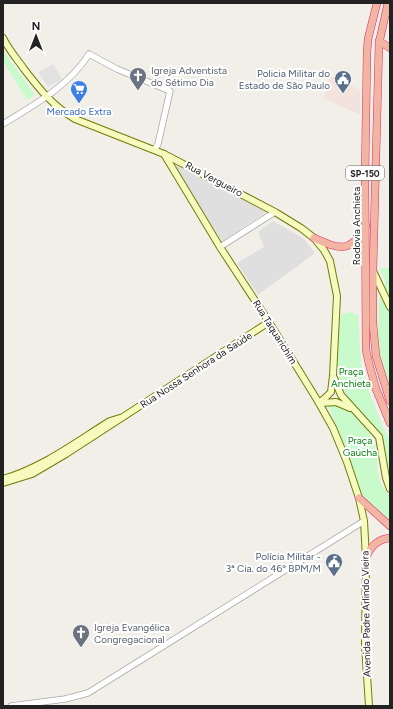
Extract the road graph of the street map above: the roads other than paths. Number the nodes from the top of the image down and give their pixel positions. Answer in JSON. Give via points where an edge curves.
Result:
{"nodes":[{"id":1,"x":377,"y":3,"type":"edge"},
{"id":2,"x":388,"y":3,"type":"edge"},
{"id":3,"x":3,"y":38,"type":"edge"},
{"id":4,"x":379,"y":41,"type":"junction"},
{"id":5,"x":390,"y":48,"type":"edge"},
{"id":6,"x":46,"y":96,"type":"junction"},
{"id":7,"x":3,"y":124,"type":"edge"},
{"id":8,"x":155,"y":150,"type":"junction"},
{"id":9,"x":164,"y":154,"type":"junction"},
{"id":10,"x":275,"y":212,"type":"junction"},
{"id":11,"x":366,"y":226,"type":"junction"},
{"id":12,"x":314,"y":238,"type":"junction"},
{"id":13,"x":220,"y":246,"type":"junction"},
{"id":14,"x":373,"y":270,"type":"junction"},
{"id":15,"x":390,"y":307,"type":"edge"},
{"id":16,"x":270,"y":322,"type":"junction"},
{"id":17,"x":333,"y":376,"type":"junction"},
{"id":18,"x":390,"y":401,"type":"edge"},
{"id":19,"x":319,"y":403,"type":"junction"},
{"id":20,"x":354,"y":410,"type":"junction"},
{"id":21,"x":122,"y":417,"type":"junction"},
{"id":22,"x":390,"y":423,"type":"edge"},
{"id":23,"x":3,"y":479,"type":"edge"},
{"id":24,"x":3,"y":483,"type":"edge"},
{"id":25,"x":390,"y":489,"type":"edge"},
{"id":26,"x":359,"y":498,"type":"junction"},
{"id":27,"x":364,"y":521,"type":"junction"},
{"id":28,"x":390,"y":526,"type":"edge"},
{"id":29,"x":390,"y":538,"type":"edge"},
{"id":30,"x":366,"y":558,"type":"junction"},
{"id":31,"x":11,"y":706,"type":"edge"},
{"id":32,"x":369,"y":706,"type":"edge"}],
"edges":[{"from":1,"to":11,"type":"highway","name":"Rodovia Anchieta","number":"SP-150","via":[[367,52]]},
{"from":2,"to":4,"type":"highway","name":"Rodovia Anchieta","number":"SP-150"},
{"from":3,"to":6,"type":"main road","name":"Rua Vergueiro"},
{"from":4,"to":5,"type":"highway"},
{"from":4,"to":14,"type":"highway","name":"Rodovia Anchieta","number":"SP-150"},
{"from":6,"to":7,"type":"street"},
{"from":6,"to":8,"type":"main road","name":"Rua Vergueiro","via":[[63,112],[76,119]]},
{"from":6,"to":8,"type":"street","via":[[74,75],[89,54],[117,69],[170,91]]},
{"from":8,"to":9,"type":"main road","name":"Rua Vergueiro"},
{"from":9,"to":10,"type":"main road","name":"Rua Vergueiro"},
{"from":9,"to":13,"type":"main road","name":"Rua Taquarichim"},
{"from":10,"to":12,"type":"main road","name":"Rua Vergueiro"},
{"from":10,"to":13,"type":"street"},
{"from":11,"to":12,"type":"highway","via":[[359,238],[345,247]]},
{"from":11,"to":22,"type":"highway","name":"Rodovia Anchieta","number":"SP-150","via":[[366,350],[376,389]]},
{"from":12,"to":17,"type":"main road","name":"Rua Vergueiro","via":[[330,261],[337,296]]},
{"from":13,"to":16,"type":"main road","name":"Rua Taquarichim"},
{"from":14,"to":15,"type":"main road"},
{"from":14,"to":18,"type":"highway","name":"Rodovia Anchieta","number":"SP-150","via":[[376,356]]},
{"from":16,"to":19,"type":"main road","name":"Rua Taquarichim"},
{"from":16,"to":21,"type":"main road","name":"Rua Nossa Senhora da Saúde"},
{"from":17,"to":19,"type":"main road","name":"Rua Vergueiro","via":[[329,395]]},
{"from":17,"to":20,"type":"main road","via":[[341,395]]},
{"from":19,"to":20,"type":"main road","via":[[336,402]]},
{"from":19,"to":26,"type":"main road","name":"Rua Taquarichim","via":[[333,428]]},
{"from":20,"to":25,"type":"main road","via":[[379,438]]},
{"from":21,"to":23,"type":"main road","name":"Rua Nossa Senhora da Saúde","via":[[110,421],[29,470]]},
{"from":21,"to":24,"type":"main road","name":"Rua Nossa Senhora da Saúde","via":[[32,474]]},
{"from":26,"to":27,"type":"main road","name":"Rua Taquarichim"},
{"from":26,"to":28,"type":"highway"},
{"from":27,"to":30,"type":"main road","name":"Avenida Padre Arlindo Vieira"},
{"from":27,"to":31,"type":"street","via":[[88,693]]},
{"from":29,"to":30,"type":"highway","via":[[381,540],[371,547]]},
{"from":30,"to":32,"type":"main road","name":"Avenida Padre Arlindo Vieira","via":[[365,645]]}]}
